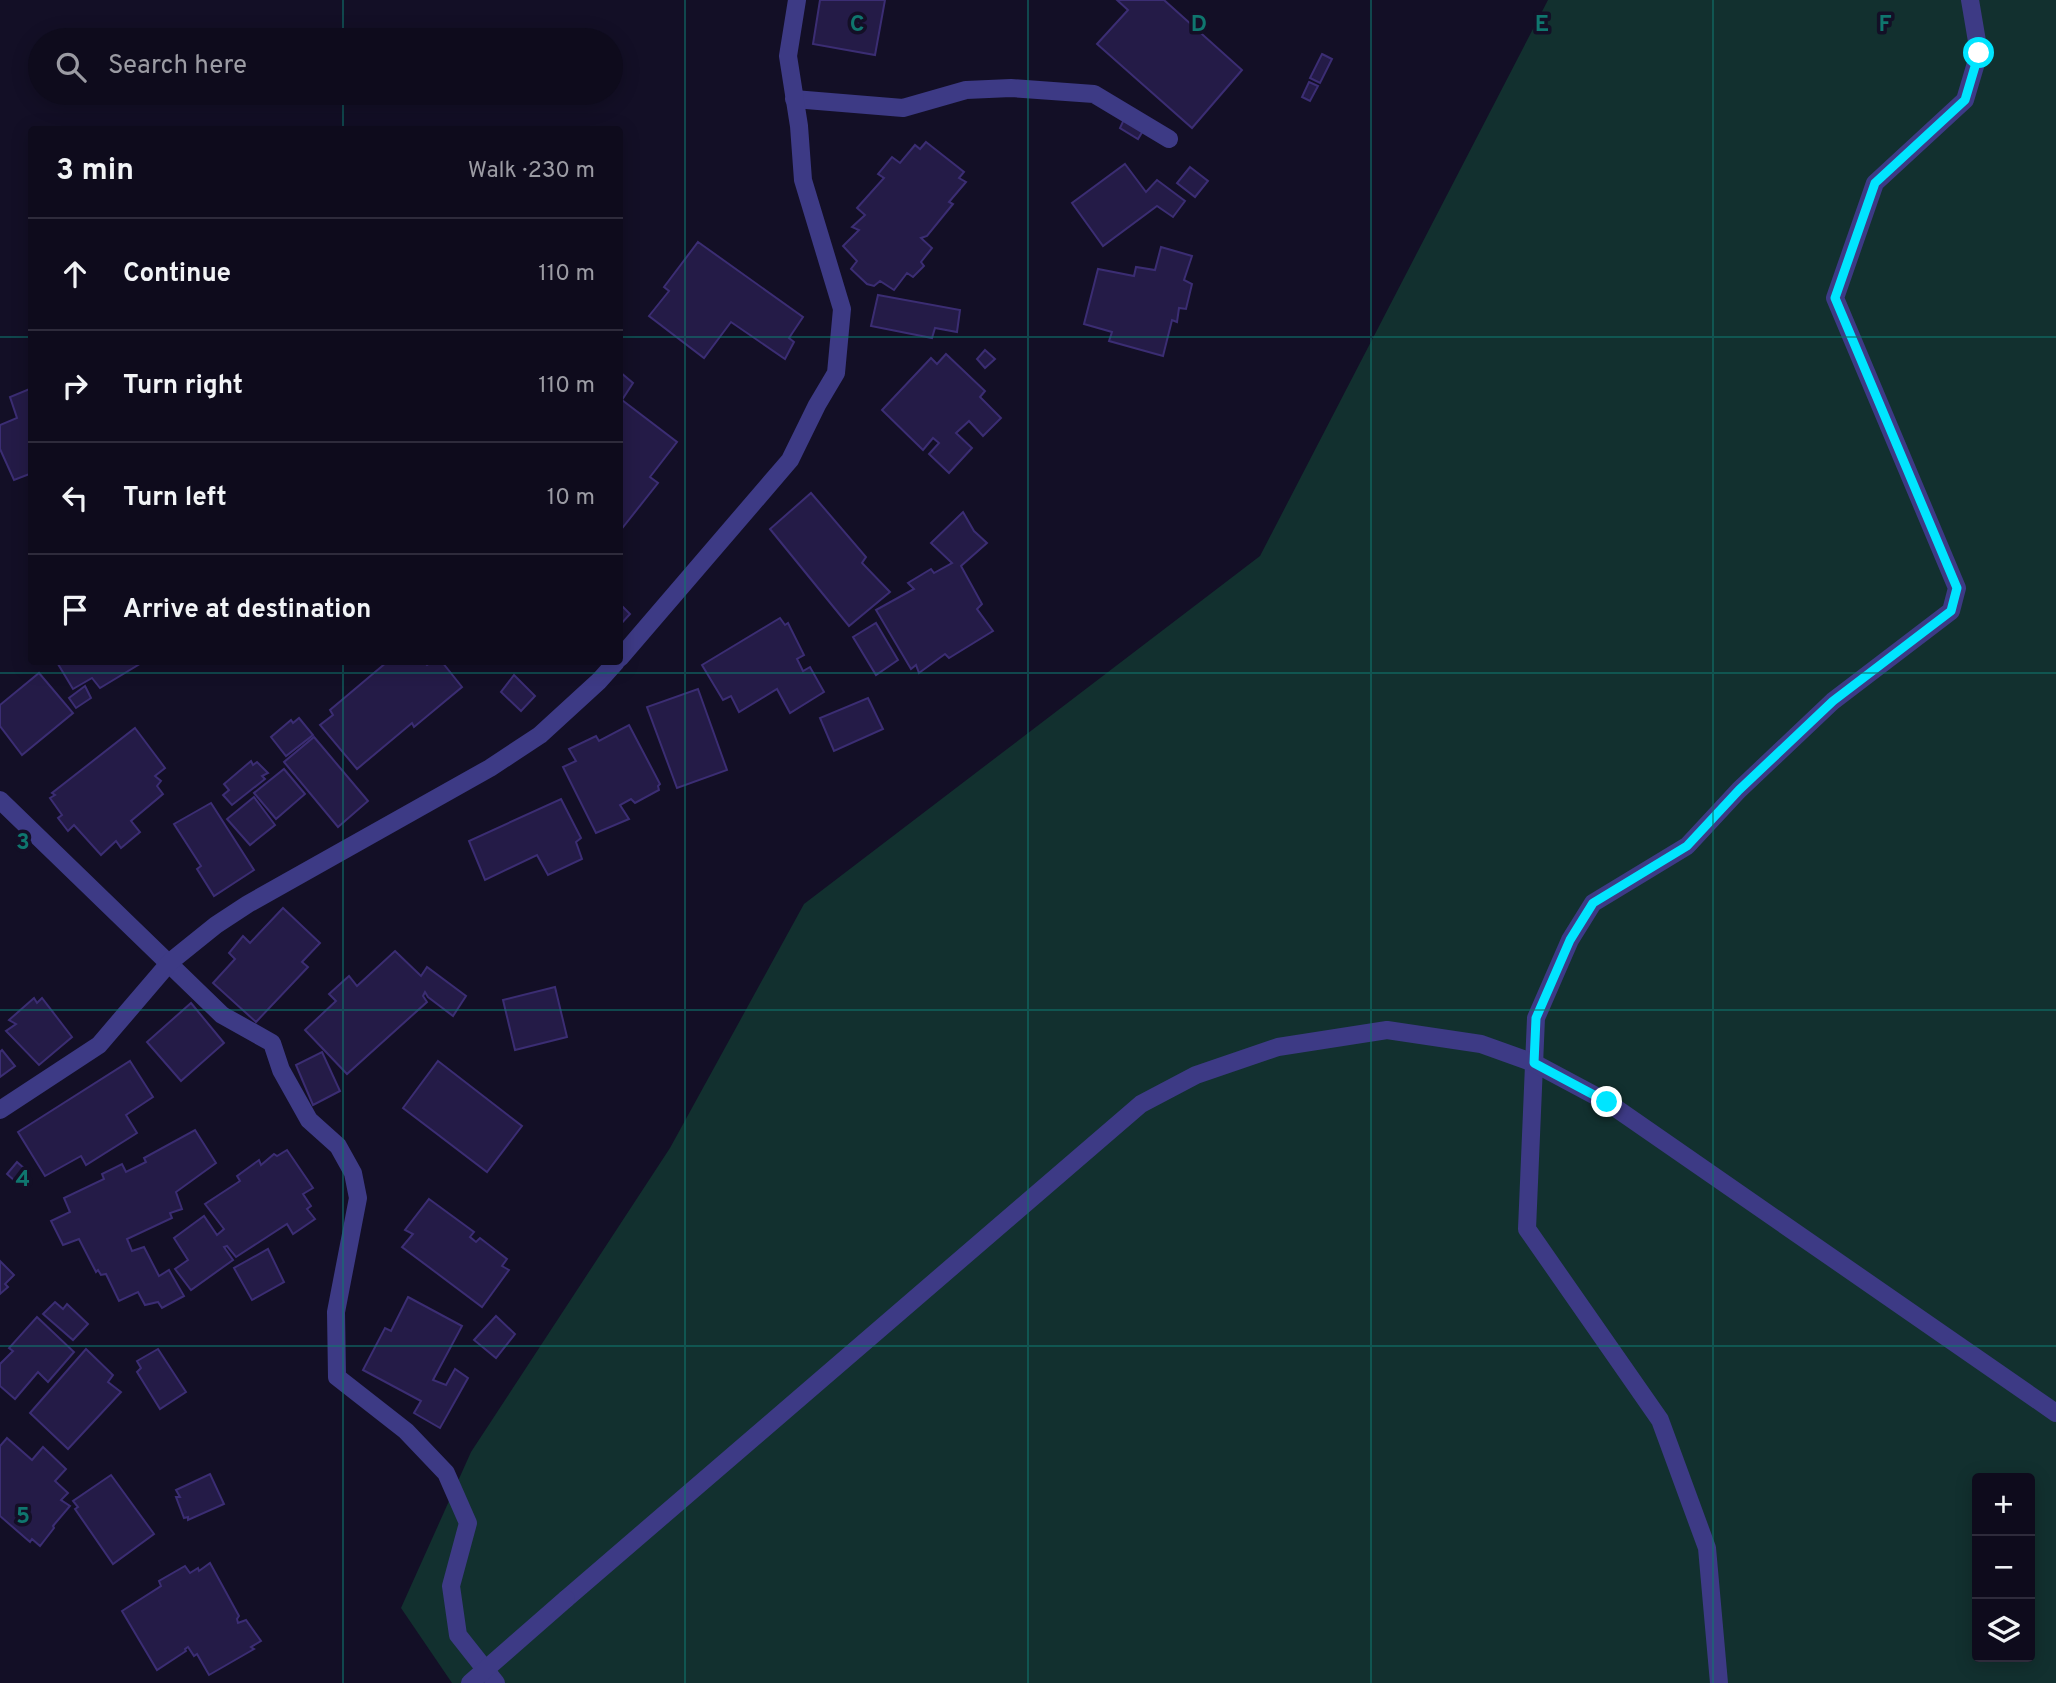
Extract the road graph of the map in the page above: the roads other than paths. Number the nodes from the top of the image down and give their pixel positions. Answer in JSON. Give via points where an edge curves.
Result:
{"nodes":[{"id":1,"x":797,"y":0,"type":"edge"},
{"id":2,"x":1970,"y":0,"type":"edge"},
{"id":3,"x":794,"y":99,"type":"junction"},
{"id":4,"x":1169,"y":139,"type":"dead end"},
{"id":5,"x":623,"y":654,"type":"edge"},
{"id":6,"x":613,"y":665,"type":"edge"},
{"id":7,"x":0,"y":800,"type":"edge"},
{"id":8,"x":170,"y":962,"type":"junction"},
{"id":9,"x":1534,"y":1063,"type":"junction"},
{"id":10,"x":0,"y":1110,"type":"edge"},
{"id":11,"x":2056,"y":1413,"type":"edge"},
{"id":12,"x":470,"y":1683,"type":"edge"},
{"id":13,"x":496,"y":1683,"type":"edge"},
{"id":14,"x":1719,"y":1683,"type":"edge"}],
"edges":[{"from":1,"to":3,"type":"street","via":[[788,56]]},
{"from":2,"to":9,"type":"street","via":[[1979,53],[1965,100],[1875,183],[1835,298],[1957,588],[1951,611],[1833,701],[1687,846],[1593,903],[1570,940],[1536,1018]]},
{"from":3,"to":4,"type":"street","via":[[903,108],[966,90],[1094,94]]},
{"from":3,"to":5,"type":"street","via":[[803,180],[842,309],[836,373],[790,460]]},
{"from":6,"to":8,"type":"street","via":[[540,735],[490,768],[247,904]]},
{"from":7,"to":8,"type":"street"},
{"from":8,"to":10,"type":"street","via":[[99,1045]]},
{"from":8,"to":13,"type":"street","via":[[222,1015],[272,1043],[309,1121],[338,1146],[353,1173],[358,1198],[336,1312],[337,1377],[406,1431],[446,1473],[468,1524],[451,1586],[458,1635]]},
{"from":9,"to":11,"type":"street","via":[[1607,1102]]},
{"from":9,"to":12,"type":"street","bridge":true,"via":[[1481,1044],[1387,1030],[1278,1047],[1196,1075],[1141,1104]]},
{"from":9,"to":14,"type":"street","via":[[1527,1229],[1660,1420],[1707,1548]]}]}
